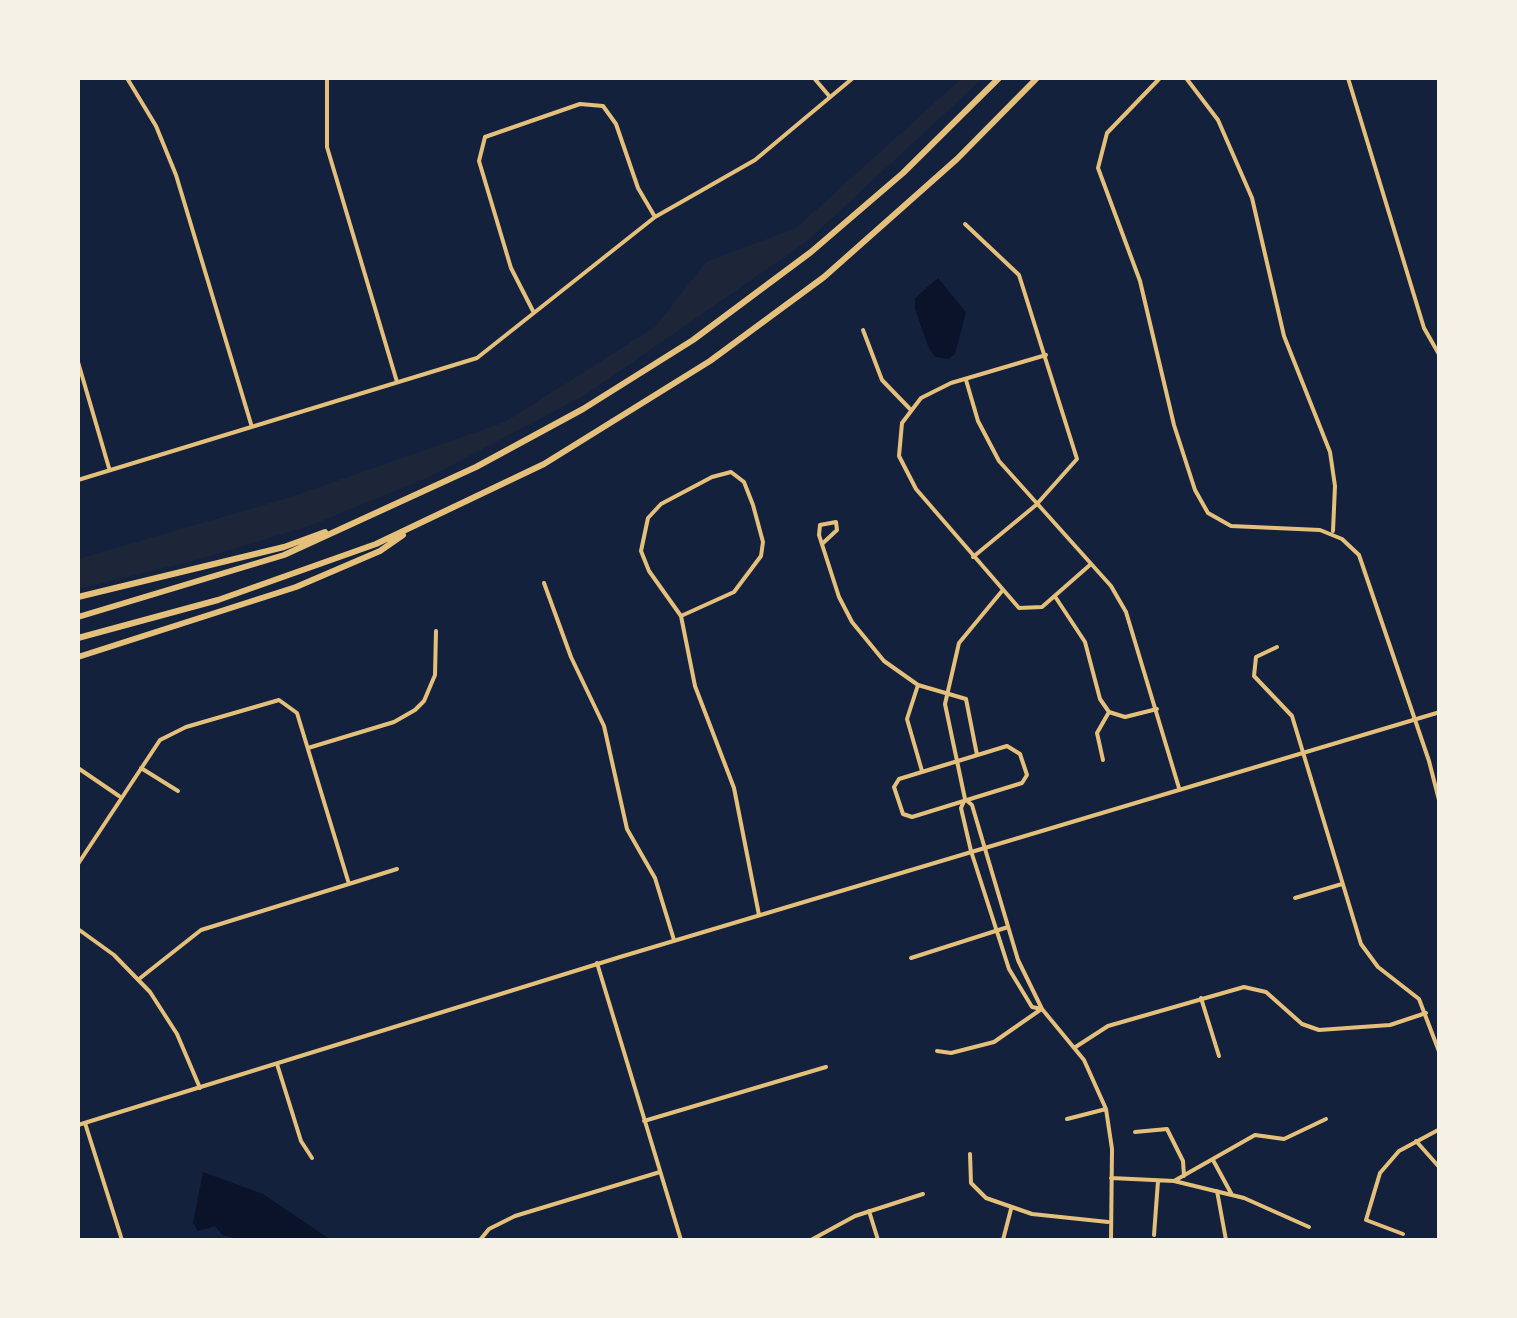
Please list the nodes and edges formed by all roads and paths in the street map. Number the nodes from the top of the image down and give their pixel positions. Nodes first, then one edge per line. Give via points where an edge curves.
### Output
1 (127, 78) edge
2 (327, 78) edge
3 (814, 78) edge
4 (853, 78) edge
5 (999, 78) edge
6 (1036, 78) edge
7 (1160, 78) edge
8 (1186, 78) edge
9 (1348, 78) edge
10 (830, 97) junction
11 (655, 218) junction
12 (965, 224) dead end
13 (534, 312) junction
14 (863, 330) dead end
15 (1046, 355) junction
16 (1440, 356) edge
17 (78, 362) edge
18 (966, 380) junction
19 (397, 382) junction
20 (910, 409) junction
21 (252, 426) junction
22 (110, 470) junction
23 (78, 480) edge
24 (1036, 505) junction
25 (368, 516) junction
26 (412, 528) junction
27 (1332, 533) junction
28 (822, 544) junction
29 (973, 556) junction
30 (1091, 564) junction
31 (544, 583) dead end
32 (1002, 591) junction
33 (78, 596) edge
34 (1056, 598) junction
35 (681, 616) junction
36 (78, 617) edge
37 (436, 631) dead end
38 (78, 638) edge
39 (1277, 648) dead end
40 (78, 657) edge
41 (918, 685) junction
42 (945, 694) junction
43 (1157, 709) junction
44 (1109, 712) junction
45 (1440, 712) edge
46 (1416, 719) junction
47 (308, 748) junction
48 (1303, 753) junction
49 (977, 754) junction
50 (1103, 760) dead end
51 (956, 762) junction
52 (78, 768) edge
53 (141, 768) junction
54 (922, 772) junction
55 (1180, 790) junction
56 (178, 791) dead end
57 (121, 797) junction
58 (965, 799) junction
59 (1440, 804) edge
60 (983, 848) junction
61 (972, 851) junction
62 (78, 864) edge
63 (397, 869) dead end
64 (349, 884) junction
65 (1342, 884) junction
66 (1296, 898) dead end
67 (758, 915) junction
68 (1008, 927) junction
69 (78, 930) edge
70 (996, 931) junction
71 (674, 940) junction
72 (911, 958) dead end
73 (598, 964) junction
74 (139, 979) junction
75 (1201, 998) junction
76 (1042, 1009) junction
77 (1426, 1013) junction
78 (1074, 1048) junction
79 (937, 1050) dead end
80 (1440, 1054) edge
81 (1218, 1056) dead end
82 (277, 1064) junction
83 (826, 1068) dead end
84 (200, 1088) junction
85 (1106, 1109) junction
86 (1066, 1119) dead end
87 (1326, 1119) dead end
88 (644, 1121) junction
89 (85, 1123) junction
90 (78, 1125) edge
91 (1440, 1130) edge
92 (1135, 1132) dead end
93 (1416, 1141) junction
94 (970, 1154) dead end
95 (312, 1158) dead end
96 (1213, 1160) junction
97 (1440, 1168) edge
98 (660, 1172) junction
99 (1184, 1176) junction
100 (1111, 1178) junction
101 (1158, 1181) junction
102 (1174, 1181) junction
103 (1217, 1191) junction
104 (923, 1194) dead end
105 (1232, 1195) junction
106 (1010, 1209) junction
107 (870, 1211) junction
108 (1108, 1222) junction
109 (1309, 1227) dead end
110 (1403, 1234) dead end
111 (1154, 1235) dead end
112 (122, 1240) edge
113 (480, 1240) edge
114 (681, 1240) edge
115 (812, 1240) edge
116 (878, 1240) edge
117 (1002, 1240) edge
118 (1111, 1240) edge
119 (1226, 1240) edge

1 - 21 street via 176,174
2 - 19 street via 327,147
3 - 10 street
4 - 10 street
5 - 25 highway via 858,213 693,340 531,439
6 - 26 highway via 913,200 769,320 544,464
7 - 27 street via 1107,133 1098,168 1140,281 1195,490 1208,512 1232,526
8 - 27 street via 1218,120 1252,198 1284,336 1332,460
9 - 16 street via 1424,328
10 - 11 street via 738,172
11 - 13 street
11 - 13 street via 603,106 580,104 500,128 481,142 479,161 511,268
12 - 15 street via 1019,275
13 - 19 street via 477,358
14 - 20 street via 882,380
15 - 18 street
15 - 24 street via 1077,459
17 - 22 street
18 - 20 street
18 - 24 street via 985,436
19 - 21 street
20 - 29 street via 898,443 902,467
21 - 22 street
22 - 23 street
24 - 29 street
24 - 30 street
25 - 33 highway via 284,547
25 - 36 highway via 210,581
26 - 38 highway via 218,600
26 - 40 highway via 380,551 296,587
27 - 46 street via 1364,565
28 - 28 street via 820,524 836,522 838,530
28 - 41 street via 839,598 860,634
29 - 32 street
30 - 34 street
30 - 43 street via 1126,612
31 - 71 street via 604,726 627,828 655,878
32 - 34 street via 1025,610
32 - 42 street via 966,630
34 - 44 street via 1085,642
35 - 35 street via 645,563 642,532 664,502 712,477 735,474 759,523 761,556 734,592
35 - 67 street via 695,686 734,788
37 - 47 street via 435,675 415,710
39 - 48 street via 1256,657 1254,676 1289,710
41 - 42 street
41 - 54 street via 907,719
42 - 49 street via 970,704
42 - 51 street
43 - 44 street via 1125,717
43 - 55 street
44 - 50 street via 1097,733
45 - 46 street
46 - 48 street
46 - 59 street
47 - 53 street via 297,713 287,703 270,701 168,734
47 - 64 street
48 - 55 street
48 - 65 street
49 - 51 street
49 - 58 street via 1013,747 1025,780
51 - 54 street
51 - 58 street
52 - 57 street
53 - 56 street
53 - 57 street
54 - 58 street via 896,782 904,814
55 - 60 street
57 - 62 street
58 - 60 street
58 - 61 street via 961,808
60 - 61 street
60 - 68 street
61 - 67 street
61 - 70 street
63 - 64 street
64 - 74 street via 201,930
65 - 66 street
65 - 77 street via 1365,951 1414,992
67 - 71 street
68 - 70 street
68 - 76 street
69 - 74 street
70 - 72 street
70 - 76 street via 1023,994
71 - 73 street
73 - 82 street
73 - 88 street
74 - 84 street via 177,1034
75 - 77 street via 1255,988 1319,1030 1390,1025
75 - 78 street via 1108,1026
75 - 81 street
76 - 78 street
76 - 79 street via 994,1042
77 - 80 street
78 - 85 street
82 - 84 street
82 - 95 street
83 - 88 street
84 - 89 street
85 - 86 street
85 - 100 street
87 - 96 street via 1284,1139 1255,1135
88 - 98 street
89 - 90 street
89 - 112 street
91 - 93 street
92 - 99 street via 1167,1129
93 - 97 street
93 - 110 street via 1380,1173 1366,1216 1371,1224
94 - 106 street via 977,1192
96 - 99 street
96 - 105 street
98 - 113 street via 515,1216
98 - 114 street
99 - 102 street
100 - 101 street
100 - 108 street
101 - 102 street
101 - 111 street
102 - 103 street
103 - 105 street
103 - 119 street
104 - 107 street
105 - 109 street
106 - 108 street
106 - 117 street
107 - 115 street
107 - 116 street
108 - 118 street

